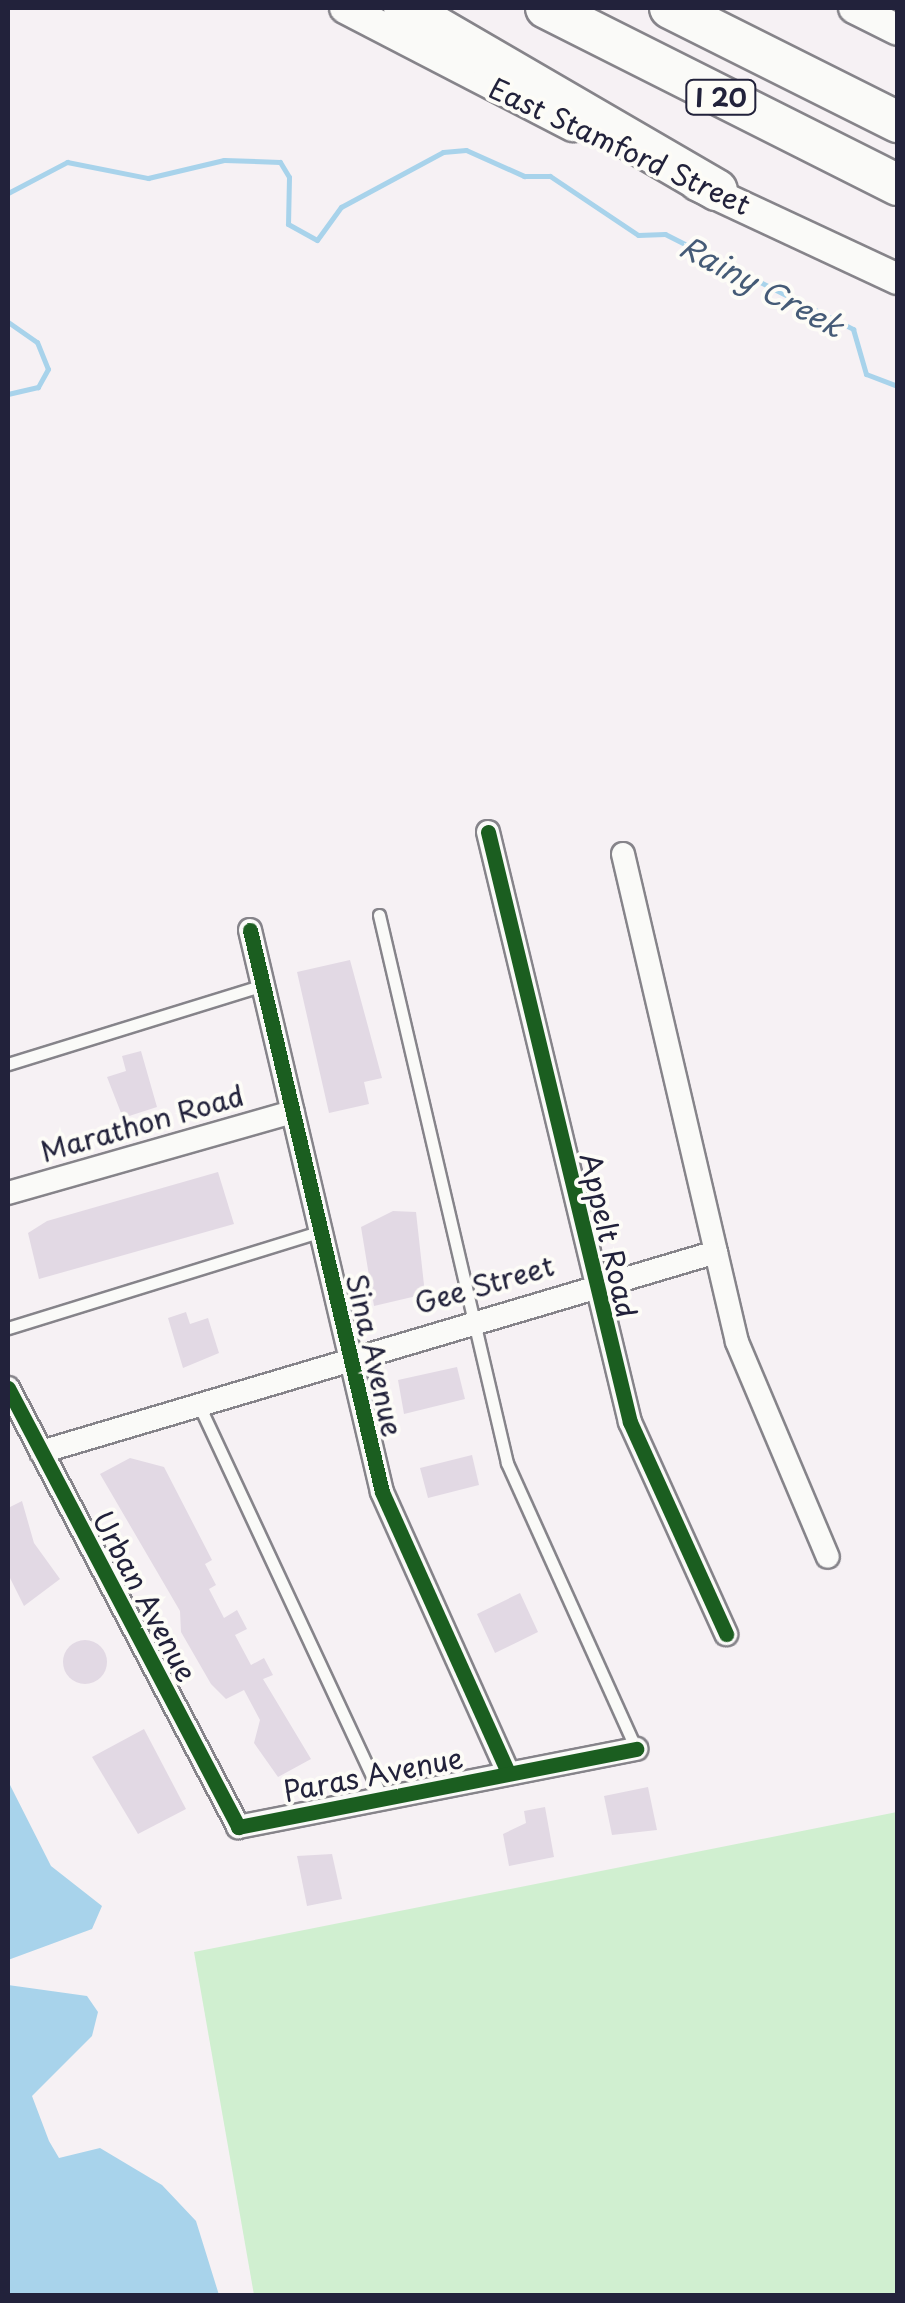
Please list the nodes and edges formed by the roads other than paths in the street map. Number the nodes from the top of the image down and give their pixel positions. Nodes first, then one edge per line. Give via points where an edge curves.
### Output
1 (345, 8) edge
2 (404, 8) edge
3 (546, 8) edge
4 (670, 8) edge
5 (857, 8) edge
6 (898, 30) edge
7 (898, 122) edge
8 (898, 185) edge
9 (717, 190) junction
10 (898, 279) edge
11 (488, 832) dead end
12 (623, 854) dead end
13 (378, 915) dead end
14 (250, 930) dead end
15 (263, 985) junction
16 (8, 1064) edge
17 (293, 1112) junction
18 (8, 1193) edge
19 (321, 1232) junction
20 (716, 1252) junction
21 (595, 1283) junction
22 (470, 1318) junction
23 (8, 1328) edge
24 (350, 1356) junction
25 (8, 1388) edge
26 (198, 1403) junction
27 (41, 1452) junction
28 (828, 1557) dead end
29 (726, 1634) dead end
30 (636, 1749) joint
31 (508, 1773) junction
32 (382, 1798) junction
33 (238, 1827) joint

1 - 9 main road, East Stamford Street
2 - 9 highway
3 - 8 highway, I 20
4 - 7 highway, I 20
5 - 6 main road
9 - 10 main road, East Stamford Street
11 - 21 street, Appelt Road
12 - 20 street
13 - 22 lane
14 - 15 street, Sina Avenue
15 - 16 lane
15 - 17 street, Sina Avenue
17 - 18 street, Marathon Road
17 - 19 street, Sina Avenue
19 - 23 lane
19 - 24 street, Sina Avenue
20 - 21 street, Gee Street
20 - 28 street via 760,1412
21 - 22 street, Gee Street
21 - 29 street, Appelt Road via 630,1422
22 - 24 street, Gee Street
22 - 30 lane via 507,1463
24 - 26 street, Gee Street
24 - 31 street, Sina Avenue via 396,1536
25 - 27 street, Urban Avenue
26 - 27 street, Gee Street
26 - 32 lane
27 - 33 street, Urban Avenue
30 - 31 street, Paras Avenue
31 - 32 street, Paras Avenue
32 - 33 street, Paras Avenue

